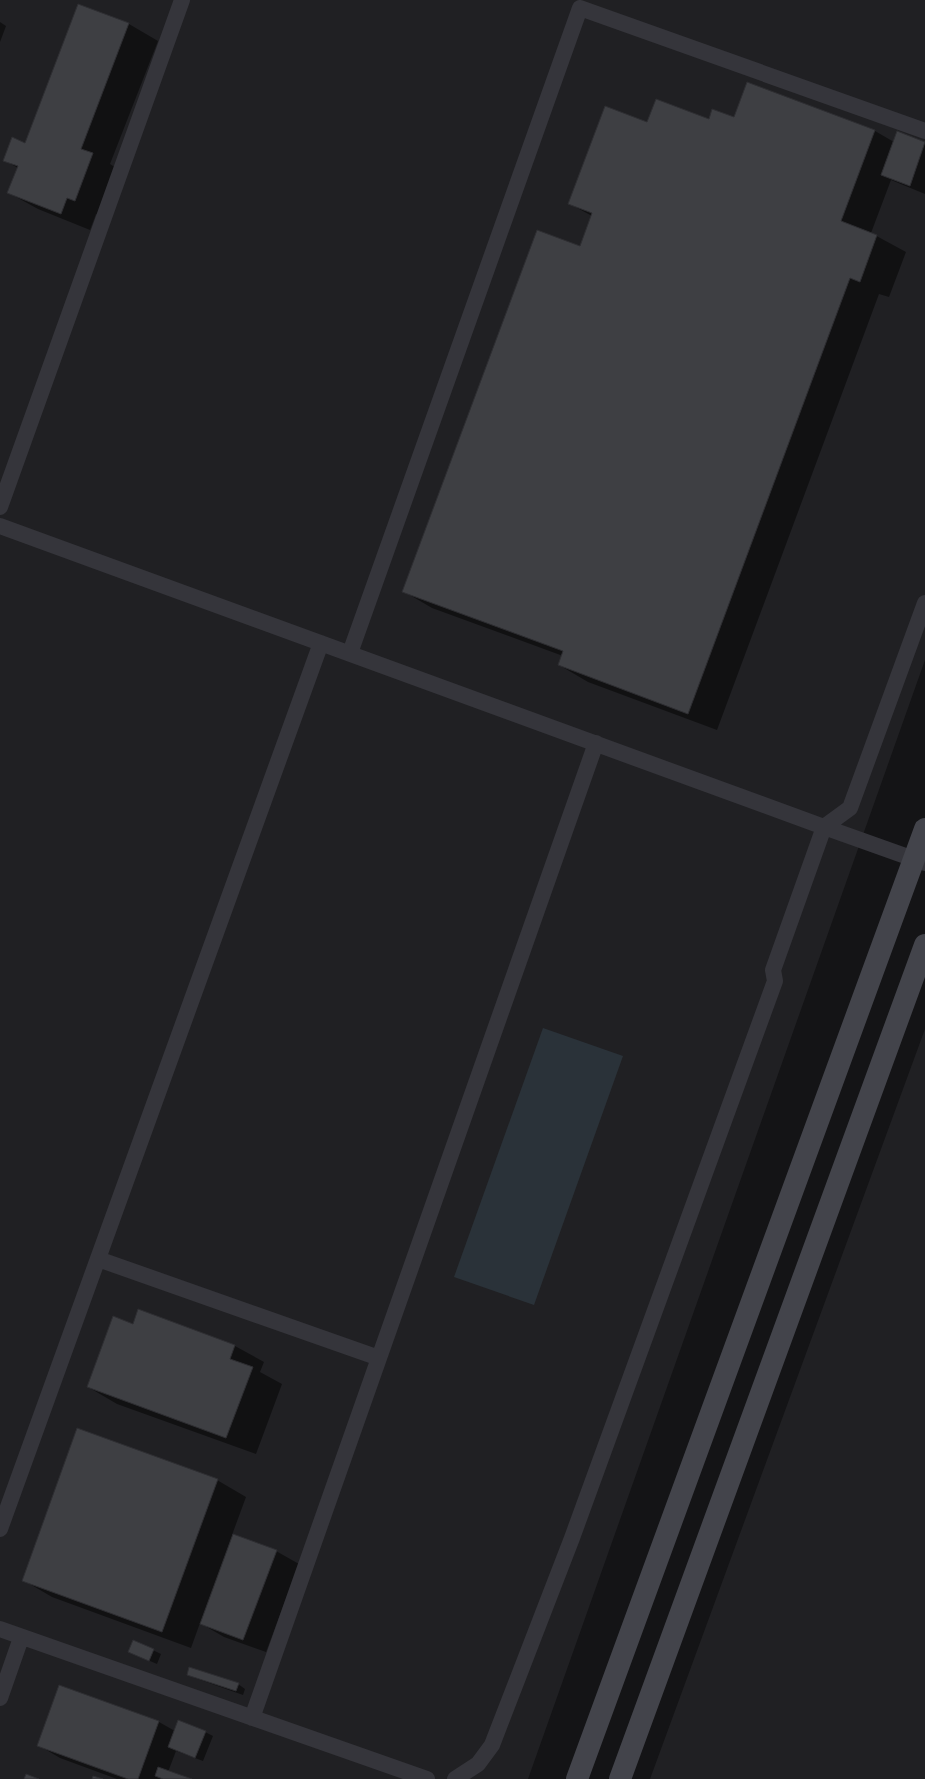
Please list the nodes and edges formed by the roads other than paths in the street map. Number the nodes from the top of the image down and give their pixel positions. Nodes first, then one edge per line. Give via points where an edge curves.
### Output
1 (182, 0) edge
2 (925, 131) edge
3 (0, 507) edge
4 (0, 526) edge
5 (925, 603) edge
6 (321, 643) junction
7 (350, 653) junction
8 (596, 743) junction
9 (824, 826) junction
10 (925, 829) edge
11 (919, 861) edge
12 (925, 945) edge
13 (98, 1259) junction
14 (379, 1358) junction
15 (0, 1529) edge
16 (0, 1629) edge
17 (21, 1638) junction
18 (0, 1698) edge
19 (252, 1718) junction
20 (427, 1779) edge
21 (455, 1779) edge
22 (578, 1779) edge
23 (620, 1779) edge

1 - 3 lane
2 - 7 lane via 580,8
4 - 6 lane
5 - 9 lane via 850,808
6 - 7 lane
6 - 13 lane
7 - 8 lane
8 - 9 lane
8 - 14 lane
9 - 11 lane
9 - 21 lane via 773,970 775,981 555,1582 492,1745 478,1764
10 - 11 street
11 - 22 street
12 - 23 street
13 - 14 lane
13 - 15 lane
14 - 19 lane
16 - 17 lane
17 - 18 lane
17 - 19 lane
19 - 20 lane

